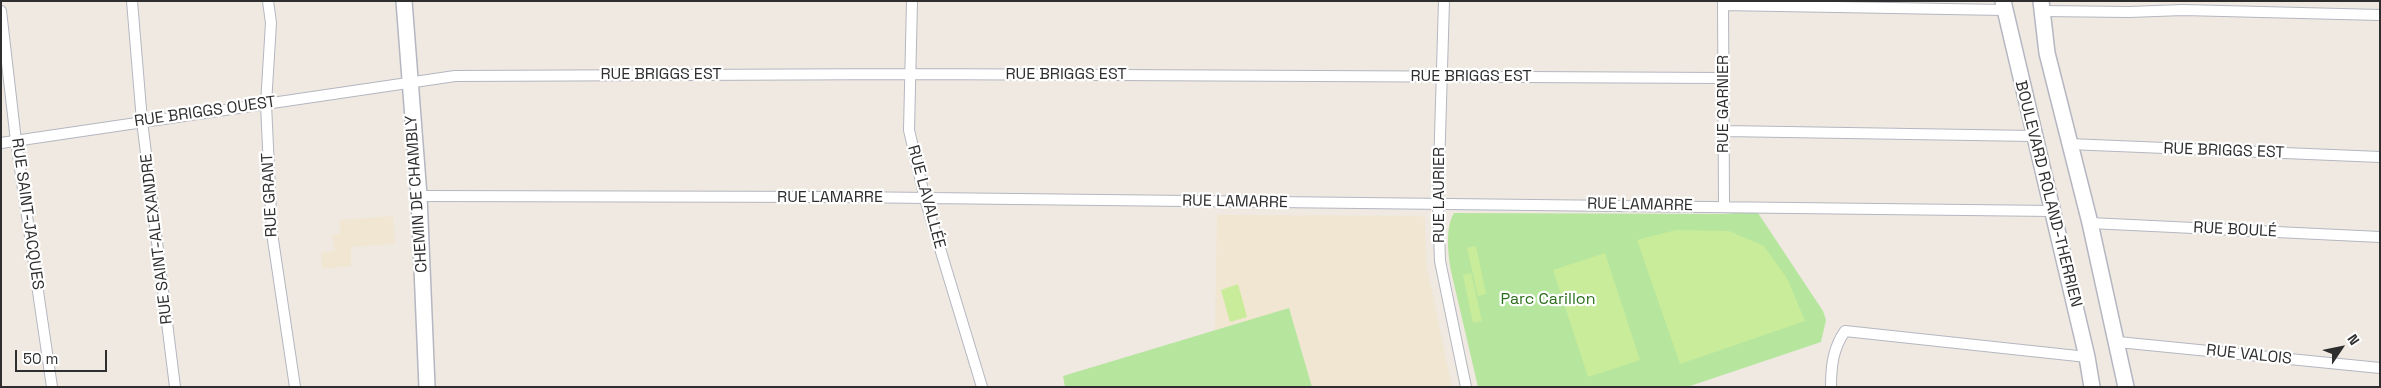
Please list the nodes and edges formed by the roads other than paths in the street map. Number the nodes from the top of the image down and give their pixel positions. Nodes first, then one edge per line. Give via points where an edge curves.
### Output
1 (132, 1) edge
2 (268, 1) edge
3 (404, 1) edge
4 (912, 1) edge
5 (1444, 1) edge
6 (1723, 3) edge
7 (2182, 5) edge
8 (2003, 6) edge
9 (2041, 6) edge
10 (1, 11) edge
11 (2380, 15) edge
12 (910, 74) junction
13 (1442, 77) junction
14 (1724, 78) junction
15 (409, 82) junction
16 (266, 104) junction
17 (142, 122) junction
18 (1724, 131) junction
19 (2033, 136) junction
20 (16, 141) junction
21 (1, 143) edge
22 (2069, 144) junction
23 (2380, 157) edge
24 (419, 196) junction
25 (925, 199) junction
26 (1438, 204) junction
27 (1724, 206) junction
28 (2052, 211) junction
29 (2090, 223) junction
30 (2380, 237) edge
31 (2118, 342) junction
32 (2087, 357) junction
33 (2380, 368) edge
34 (52, 387) edge
35 (174, 387) edge
36 (295, 387) edge
37 (427, 387) edge
38 (982, 387) edge
39 (1466, 387) edge
40 (1831, 387) edge
41 (2092, 387) edge
42 (2126, 387) edge

1 - 17 street, RUE SAINT-ALEXANDRE
2 - 16 street, RUE GRANT via 271,23
3 - 15 main road, CHEMIN DE CHAMBLY
4 - 12 street, RUE LAVALLÉE
5 - 13 street, RUE LAURIER
6 - 8 street
6 - 14 street, RUE GARNIER
7 - 9 street via 2128,12
7 - 11 street
8 - 19 main road, BOULEVARD ROLAND-THERRIEN
9 - 22 main road, BOULEVARD ROLAND-THERRIEN via 2047,53
10 - 20 street, RUE SAINT-JACQUES
12 - 13 street, RUE BRIGGS EST
12 - 15 street, RUE BRIGGS EST via 455,76
12 - 25 street, RUE LAVALLÉE via 908,130
13 - 14 street, RUE BRIGGS EST
13 - 26 street, RUE LAURIER
14 - 18 street, RUE GARNIER
15 - 16 street, RUE BRIGGS OUEST
15 - 24 main road, CHEMIN DE CHAMBLY
16 - 17 street, RUE BRIGGS OUEST
16 - 36 street, RUE GRANT via 272,233
17 - 20 street, RUE BRIGGS OUEST
17 - 35 street, RUE SAINT-ALEXANDRE
18 - 19 street
18 - 27 street, RUE GARNIER
19 - 28 main road, BOULEVARD ROLAND-THERRIEN
20 - 21 street, RUE BRIGGS OUEST
20 - 34 street, RUE SAINT-JACQUES
22 - 23 street, RUE BRIGGS EST
22 - 29 main road, BOULEVARD ROLAND-THERRIEN
24 - 25 street, RUE LAMARRE
24 - 37 main road, CHEMIN DE CHAMBLY
25 - 26 street, RUE LAMARRE
25 - 38 street, RUE LAVALLÉE
26 - 27 street, RUE LAMARRE
26 - 39 street, RUE LAURIER via 1441,270
27 - 28 street, RUE LAMARRE
28 - 32 main road, BOULEVARD ROLAND-THERRIEN
29 - 30 street, RUE BOULÉ
29 - 31 main road, BOULEVARD ROLAND-THERRIEN
31 - 33 street, RUE VALOIS
31 - 42 main road, BOULEVARD ROLAND-THERRIEN
32 - 40 street via 1846,331 1836,345
32 - 41 main road, BOULEVARD ROLAND-THERRIEN

